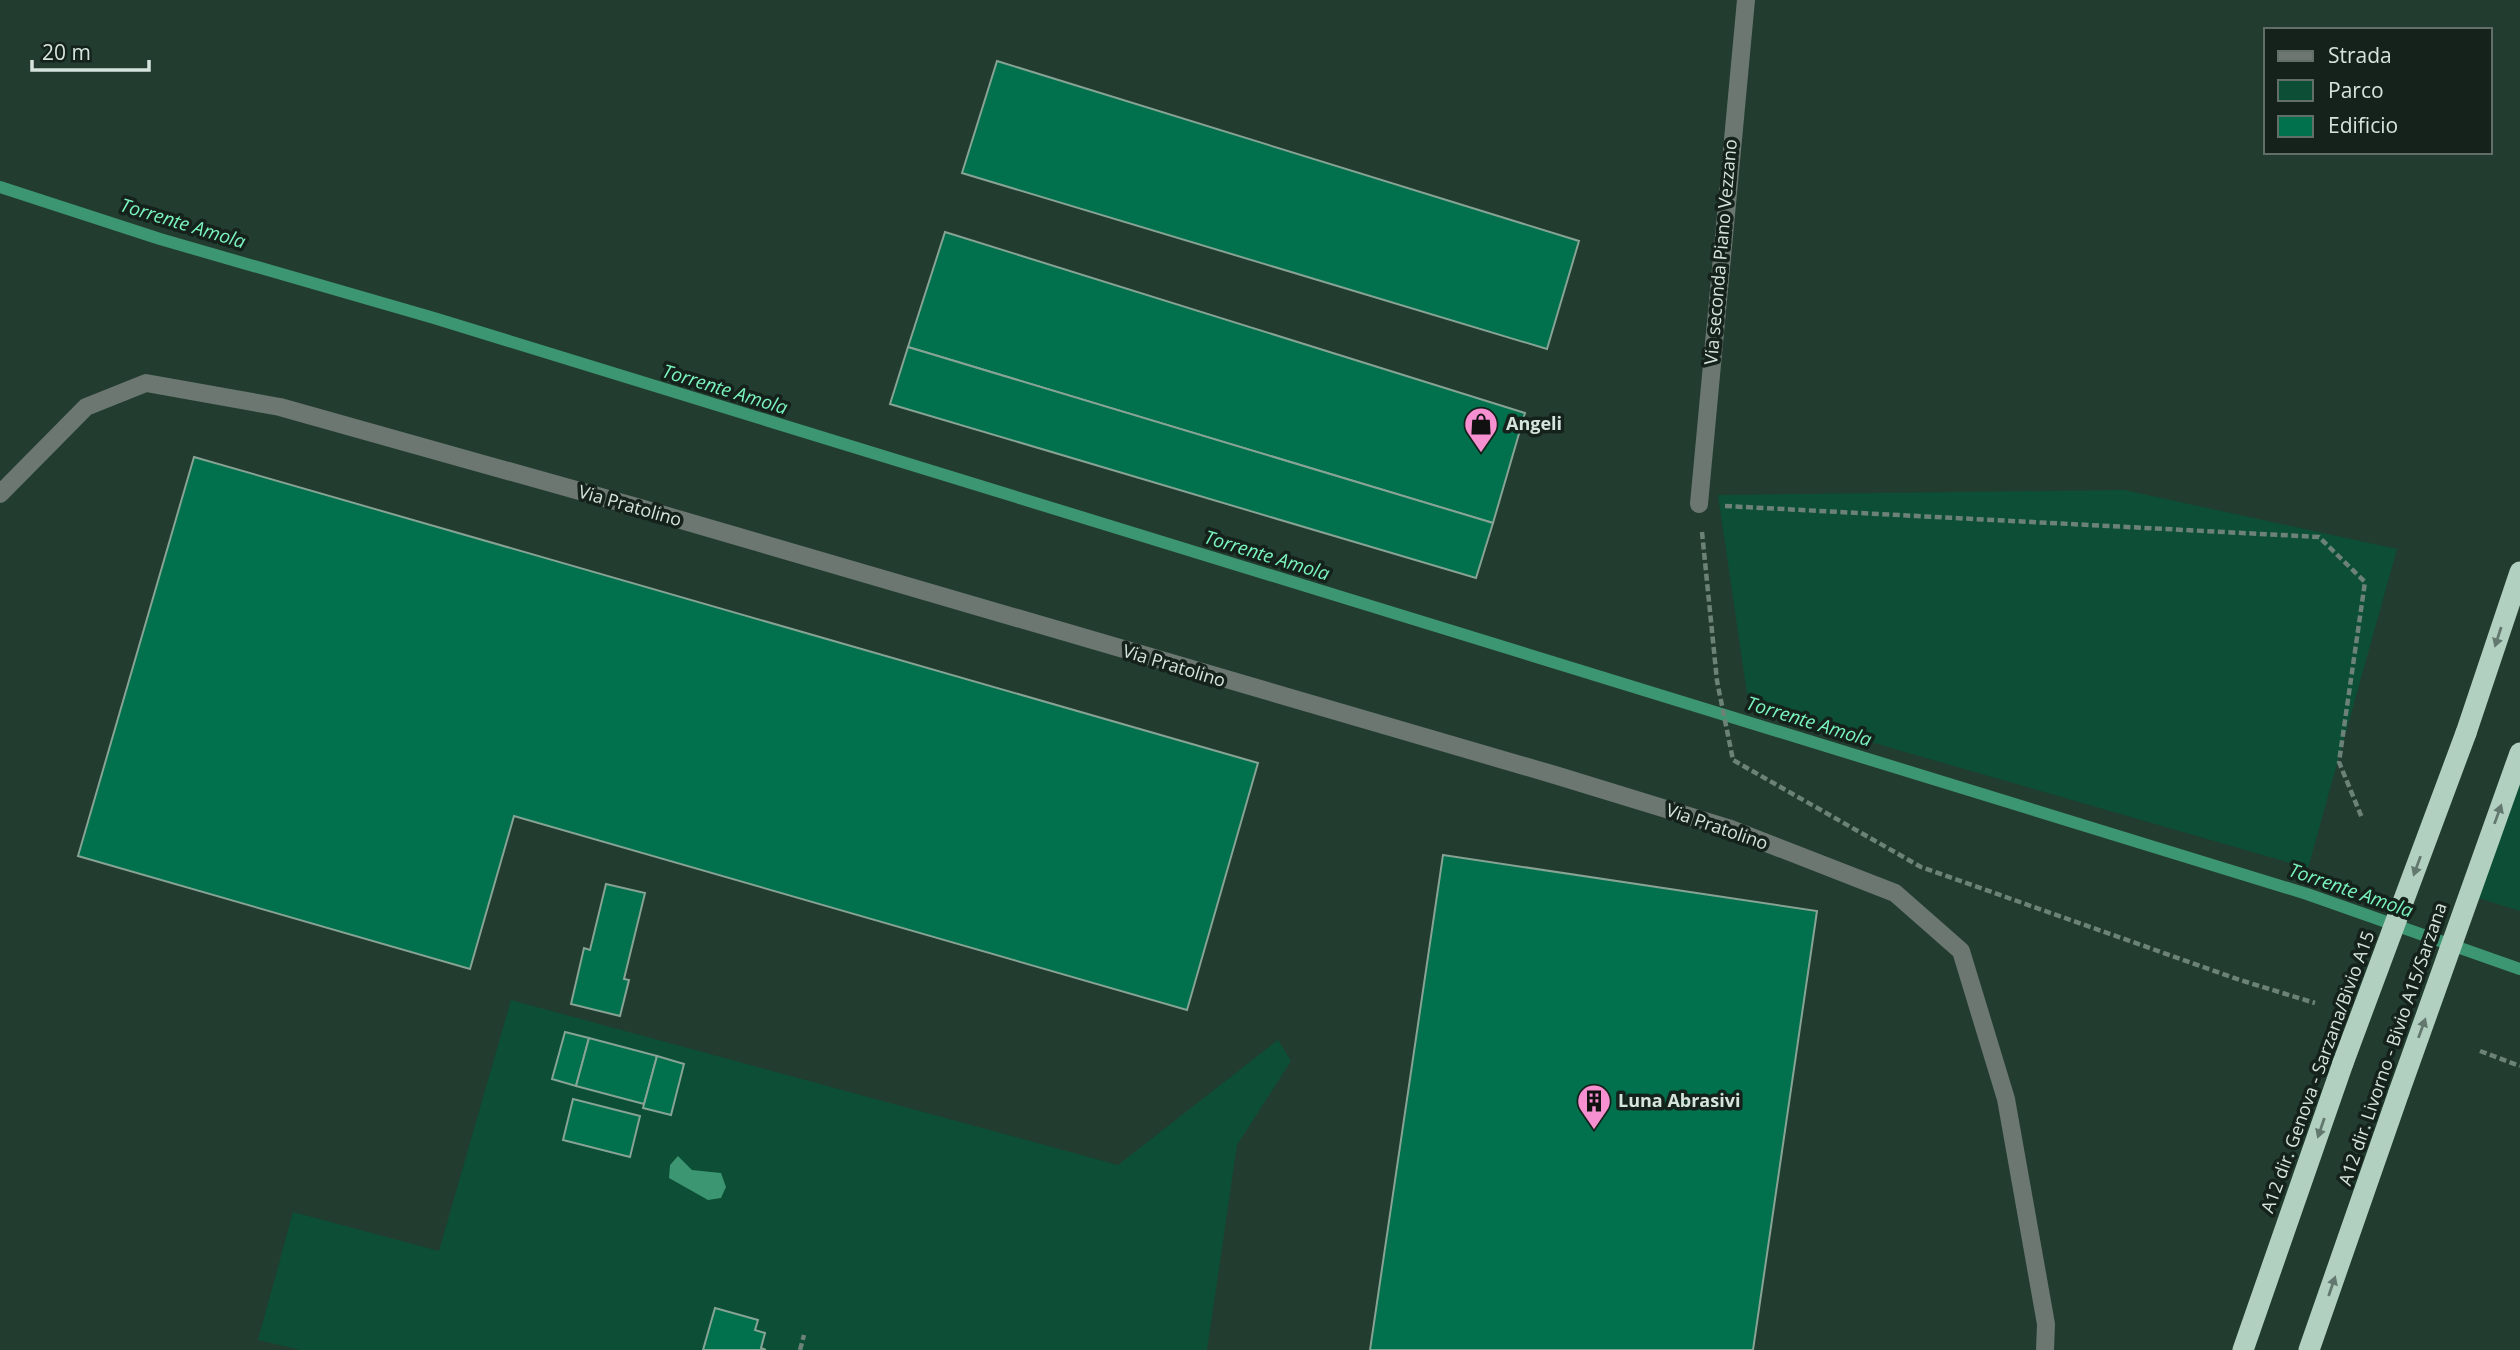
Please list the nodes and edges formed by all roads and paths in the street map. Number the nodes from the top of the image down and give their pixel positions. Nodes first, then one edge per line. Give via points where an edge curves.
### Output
1 (1746, 0) edge
2 (0, 494) edge
3 (1699, 504) junction
4 (2520, 572) edge
5 (2520, 753) edge
6 (2362, 818) dead end
7 (2315, 1003) dead end
8 (2480, 1051) dead end
9 (2520, 1066) edge
10 (804, 1335) dead end
11 (800, 1350) edge
12 (2045, 1350) edge
13 (2243, 1350) edge
14 (2309, 1350) edge

1 - 3 street, Via seconda Piano Vezzano
2 - 12 street, Via Pratolino via 86,407 146,383 280,407 1555,775 1728,828 1895,892 1961,951 2006,1099 2046,1324
3 - 6 path via 2319,537 2365,582 2339,762
3 - 7 path via 1717,681 1733,760 1922,867
4 -> 13 highway, A12 dir. Genova - Sarzana/Bivio A15, bridge
14 -> 5 highway, A12 dir. Livorno - Bivio A15/Sarzana, bridge
8 - 9 path
10 - 11 path

